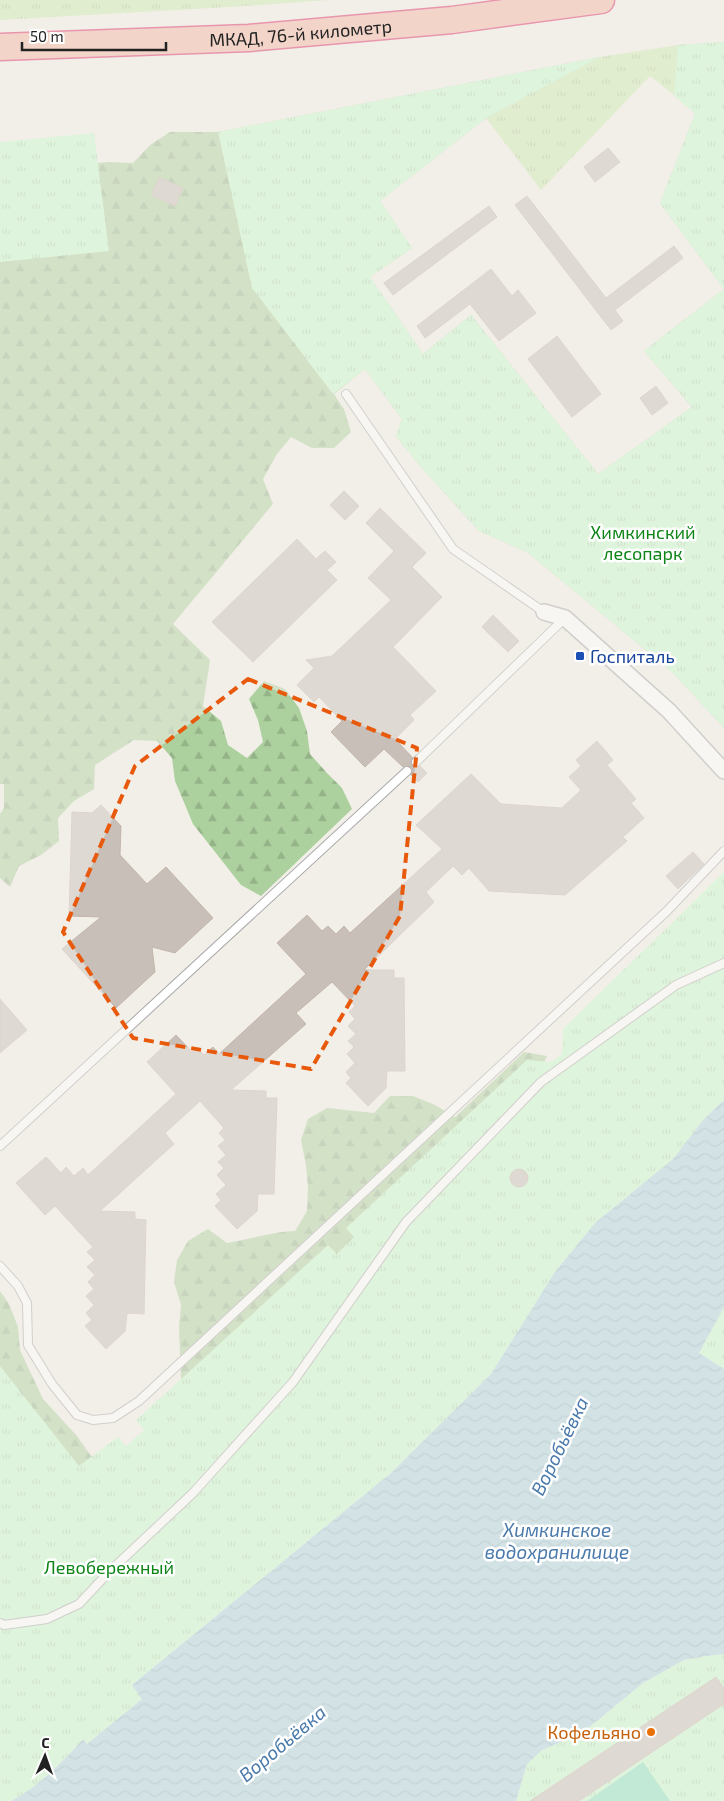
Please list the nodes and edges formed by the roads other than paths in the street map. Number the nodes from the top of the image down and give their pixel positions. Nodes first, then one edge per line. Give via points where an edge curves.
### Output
1 (601, 0) edge
2 (0, 47) edge
3 (346, 394) dead end
4 (544, 612) joint
5 (565, 618) junction
6 (416, 762) dead end
7 (406, 771) dead end
8 (724, 771) edge
9 (724, 850) edge
10 (724, 963) edge
11 (0, 1146) edge
12 (0, 1266) edge
13 (0, 1623) edge

1 - 2 highway, МКАД, 76-й километр via 452,20 249,38
3 - 4 lane via 453,549
4 - 5 street
5 - 6 lane
5 - 8 street via 668,711
7 - 11 lane
9 - 12 lane via 660,918 146,1394 113,1418 93,1420 76,1415 52,1384 28,1345 27,1303 18,1286
10 - 13 lane via 676,985 541,1082 406,1222 293,1382 193,1493 79,1604 47,1618

